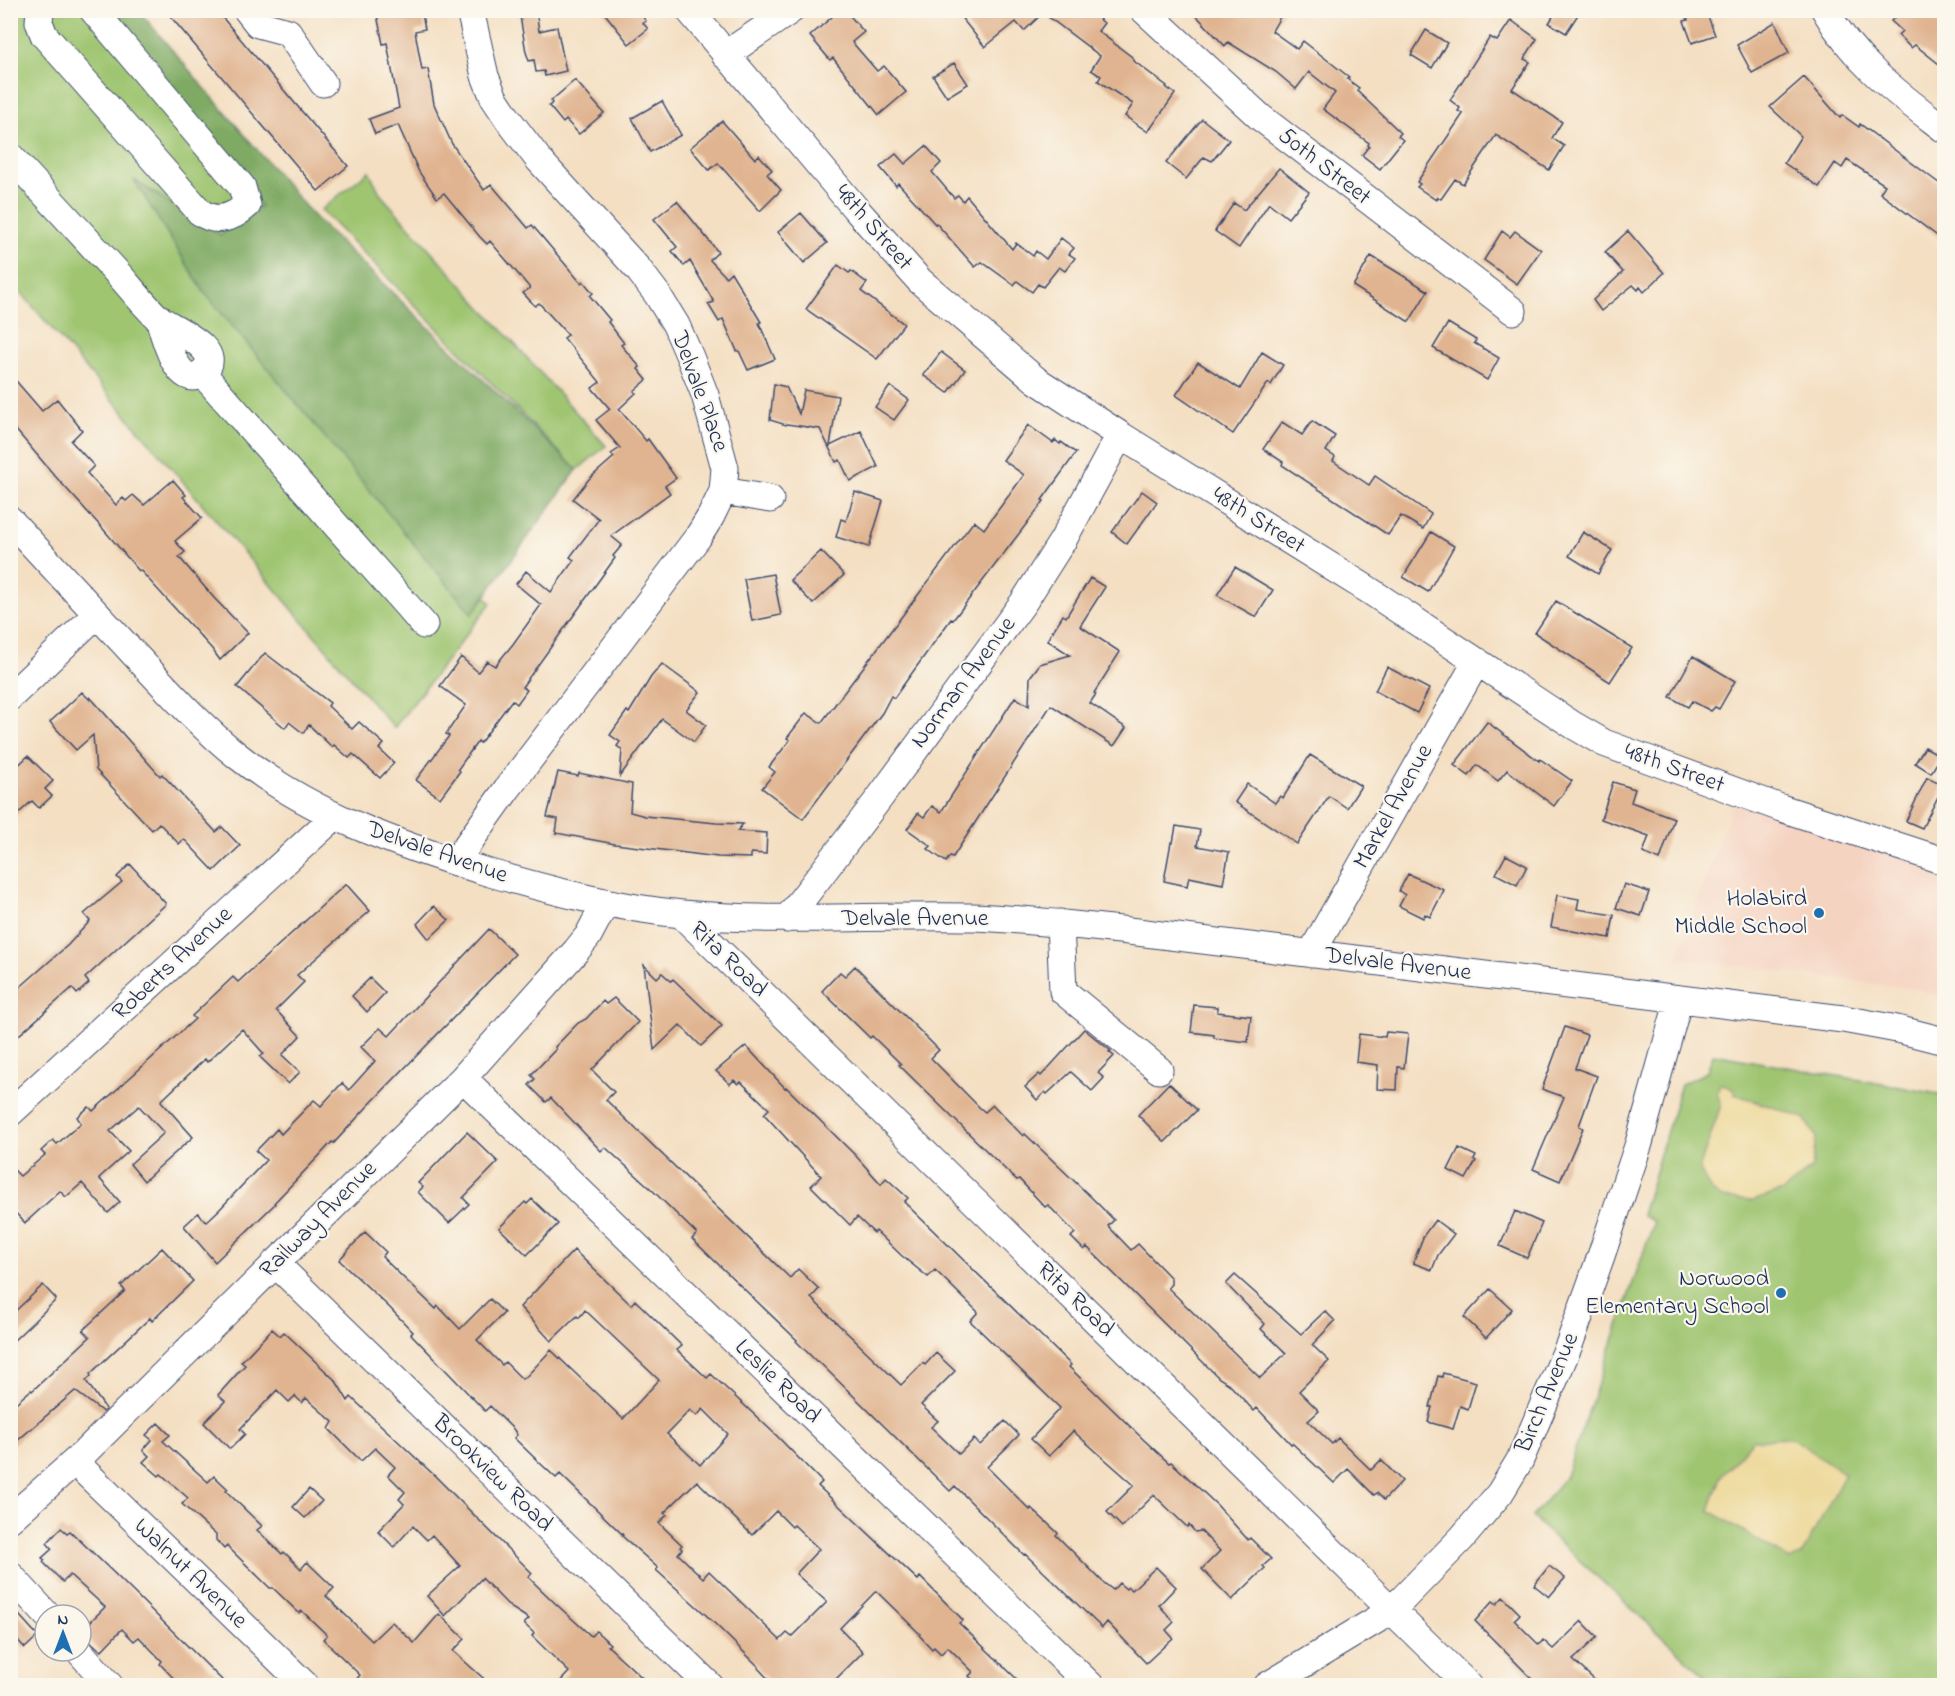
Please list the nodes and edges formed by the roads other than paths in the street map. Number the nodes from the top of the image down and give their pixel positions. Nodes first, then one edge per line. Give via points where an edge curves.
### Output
1 (40, 10) edge
2 (93, 10) edge
3 (247, 10) edge
4 (470, 10) edge
5 (688, 10) edge
6 (791, 10) edge
7 (1144, 10) edge
8 (1825, 10) edge
9 (725, 56) junction
10 (323, 83) dead end
11 (1944, 129) edge
12 (10, 156) edge
13 (1513, 311) dead end
14 (1120, 435) junction
15 (723, 491) junction
16 (770, 499) dead end
17 (10, 520) edge
18 (97, 614) junction
19 (424, 625) dead end
20 (1477, 661) junction
21 (10, 697) edge
22 (335, 816) junction
23 (1944, 861) edge
24 (454, 862) junction
25 (606, 902) junction
26 (681, 914) junction
27 (787, 919) junction
28 (1060, 923) junction
29 (1311, 954) junction
30 (1679, 999) junction
31 (1944, 1041) edge
32 (1159, 1070) dead end
33 (463, 1078) junction
34 (10, 1113) edge
35 (275, 1263) junction
36 (75, 1462) junction
37 (10, 1519) edge
38 (10, 1575) edge
39 (36, 1603) edge
40 (1391, 1611) junction
41 (90, 1663) edge
42 (110, 1686) edge
43 (306, 1686) edge
44 (710, 1686) edge
45 (1091, 1686) edge
46 (1267, 1686) edge
47 (1469, 1686) edge

1 - 2 street via 44,35 200,212 208,218 220,219 237,214 247,205 242,187
3 - 10 street via 258,24 288,32
4 - 15 street, Delvale Place via 484,76 499,106 539,160 638,269 676,325 717,436 725,468
5 - 9 street, 48th Street
6 - 9 street
7 - 13 street, 50th Street via 1260,117
8 - 11 street via 1864,63 1887,86
9 - 14 street, 48th Street via 920,281 1036,380
12 - 19 street via 159,318 168,350 179,369 186,375 202,373
14 - 20 street, 48th Street
14 - 27 street, Norman Avenue via 1063,540 1023,603
15 - 16 street
15 - 24 street, Delvale Place via 698,537
17 - 18 street, Delvale Avenue
18 - 21 street
18 - 22 street, Delvale Avenue via 218,739 265,776
20 - 23 street, 48th Street via 1604,743 1781,808
20 - 29 street, Markel Avenue
22 - 24 street, Delvale Avenue via 412,849
22 - 34 street, Roberts Avenue
24 - 25 street, Delvale Avenue
25 - 26 street, Delvale Avenue
25 - 33 street, Railway Avenue via 576,951
26 - 27 street, Delvale Avenue
26 - 40 street, Rita Road
27 - 28 street, Delvale Avenue via 975,917
28 - 29 street, Delvale Avenue
28 - 32 street via 1063,991
29 - 30 street, Delvale Avenue
30 - 31 street, Delvale Avenue via 1843,1019
30 - 40 street, Birch Avenue via 1639,1143 1601,1256 1569,1345 1520,1460 1500,1493 1462,1538
33 - 35 street, Railway Avenue
33 - 45 street, Leslie Road
35 - 36 street, Railway Avenue
35 - 44 street, Brookview Road
36 - 37 street, Railway Avenue
36 - 43 street, Walnut Avenue
38 - 39 street
40 - 46 street, Birch Avenue
40 - 47 street, Rita Road
41 - 42 street

